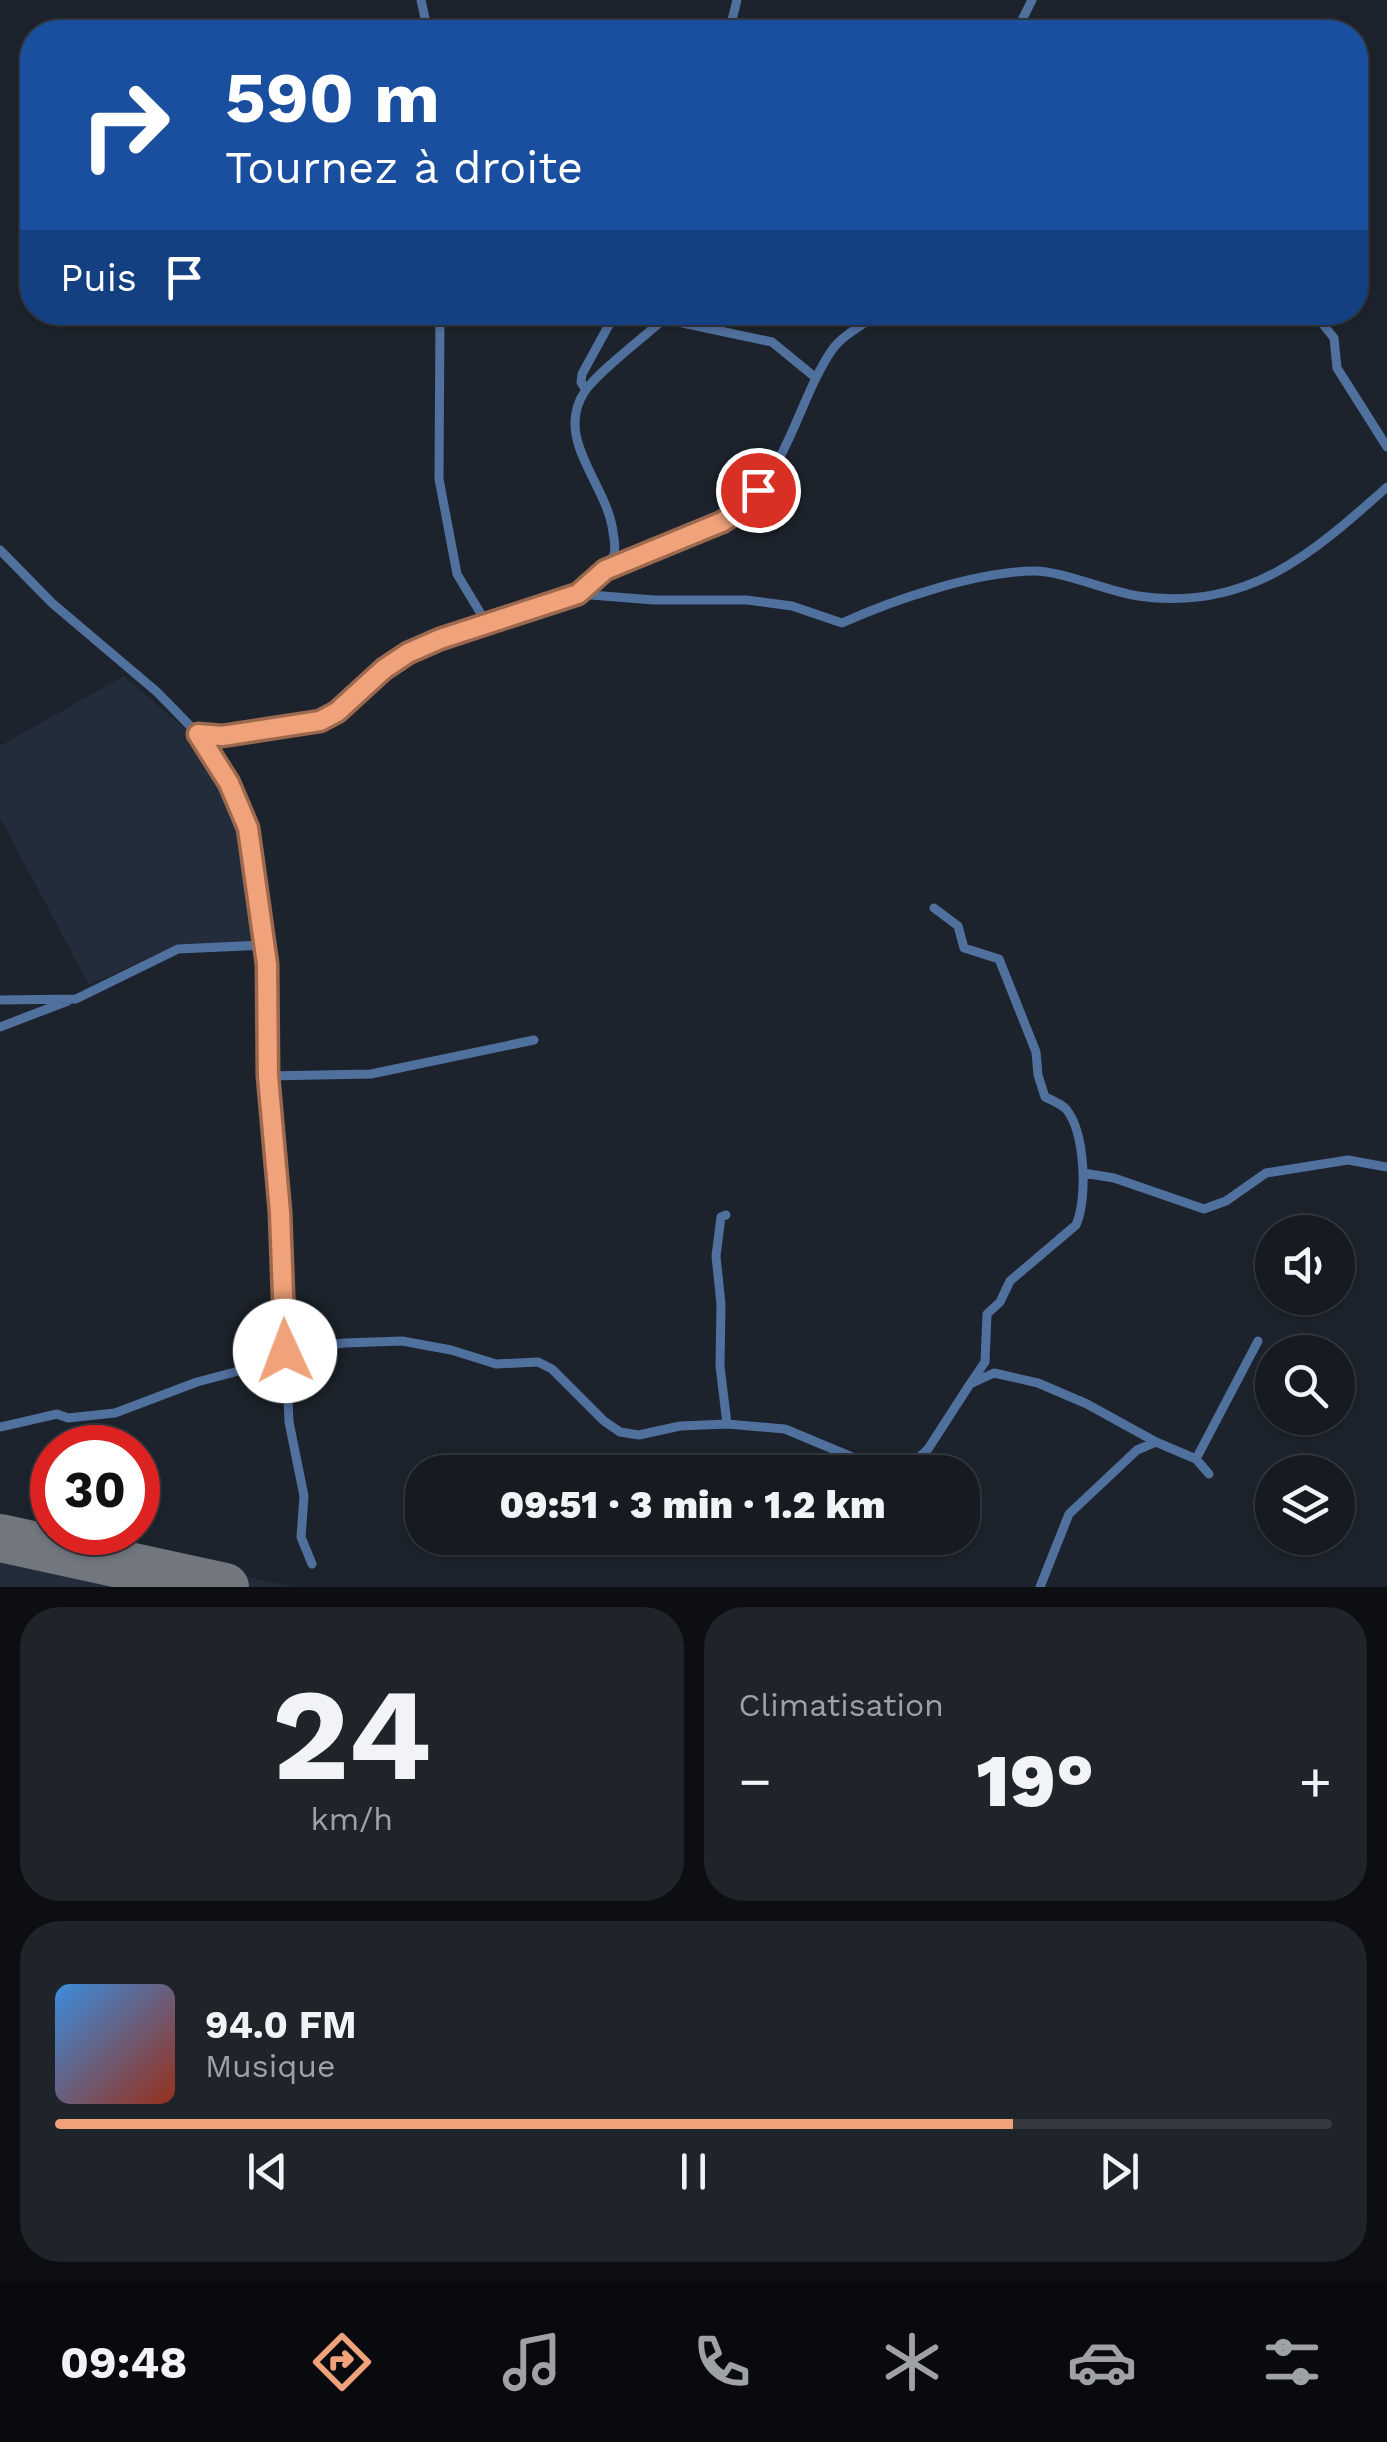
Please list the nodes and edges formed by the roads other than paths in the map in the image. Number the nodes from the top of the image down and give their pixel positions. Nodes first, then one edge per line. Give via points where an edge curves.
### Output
1 (440, 325) edge
2 (609, 325) edge
3 (656, 325) edge
4 (703, 325) edge
5 (863, 325) edge
6 (1324, 325) edge
7 (816, 378) junction
8 (586, 390) junction
9 (1387, 447) edge
10 (1387, 487) edge
11 (0, 550) edge
12 (605, 570) junction
13 (578, 594) junction
14 (487, 624) junction
15 (198, 734) junction
16 (934, 908) dead end
17 (264, 945) junction
18 (76, 999) junction
19 (0, 1000) edge
20 (0, 1026) edge
21 (534, 1040) dead end
22 (268, 1076) junction
23 (1387, 1168) edge
24 (1083, 1173) junction
25 (726, 1216) dead end
26 (285, 1347) junction
27 (1255, 1347) edge
28 (970, 1384) junction
29 (727, 1424) junction
30 (0, 1426) edge
31 (1140, 1433) junction
32 (1156, 1442) junction
33 (1137, 1450) junction
34 (850, 1455) edge
35 (922, 1455) edge
36 (1196, 1459) junction
37 (1209, 1474) dead end
38 (312, 1564) dead end
39 (1040, 1587) edge

1 - 14 street via 440,479 457,574
2 - 8 street via 582,374
3 - 8 street
4 - 7 street via 772,342
5 - 7 street via 834,346
6 - 9 street via 1334,338 1337,368
7 - 12 street via 792,434 750,501 722,522
8 - 12 street via 574,417 576,443 610,514 616,552
10 - 13 street via 1323,544 1280,572 1228,592 1154,598 1039,571 1016,572 891,601 842,622 747,600
11 - 15 street
12 - 13 street
13 - 14 street
14 - 15 street via 408,653 320,721
15 - 17 street via 248,828
16 - 24 street via 958,926 964,948 999,958 1046,1096 1064,1108 1078,1132
17 - 18 street via 178,948
17 - 22 street
18 - 19 street
18 - 20 street
21 - 22 street via 371,1074
22 - 26 street
23 - 24 street via 1348,1160 1266,1173 1204,1209
24 - 28 street via 1080,1218 1010,1281 987,1314 986,1362
25 - 29 street via 720,1217 716,1256
26 - 29 street via 402,1341 496,1364 538,1362 620,1432
26 - 30 street via 250,1368 115,1413 57,1414
26 - 38 street via 304,1496 302,1537
27 - 36 street
28 - 31 street via 994,1373 1038,1383
28 - 35 street
29 - 34 street via 785,1428
31 - 32 street
31 - 33 street
32 - 33 street
32 - 36 street
33 - 39 street via 1069,1514
36 - 37 street

